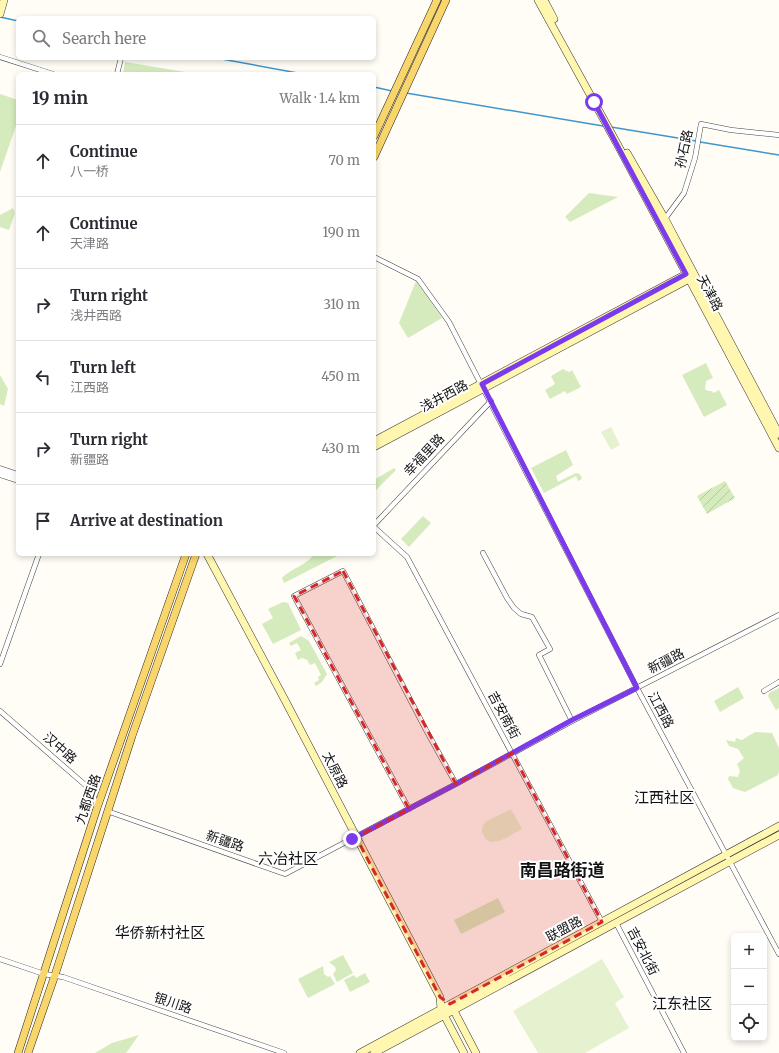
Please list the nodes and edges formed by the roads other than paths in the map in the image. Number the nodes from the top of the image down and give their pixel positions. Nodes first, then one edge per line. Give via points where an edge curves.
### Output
1 (437, 0) edge
2 (446, 0) edge
3 (538, 0) edge
4 (544, 0) edge
5 (4, 1) edge
6 (0, 14) edge
7 (0, 57) edge
8 (121, 60) edge
9 (47, 72) edge
10 (118, 72) edge
11 (598, 103) junction
12 (376, 132) edge
13 (779, 135) edge
14 (376, 154) edge
15 (662, 221) junction
16 (376, 258) edge
17 (691, 275) junction
18 (483, 386) junction
19 (491, 401) junction
20 (779, 434) edge
21 (376, 440) edge
22 (376, 446) edge
23 (779, 448) edge
24 (0, 469) edge
25 (0, 474) edge
26 (16, 474) edge
27 (16, 479) edge
28 (376, 524) edge
29 (376, 528) edge
30 (483, 553) dead end
31 (38, 556) edge
32 (185, 556) edge
33 (195, 556) edge
34 (208, 556) edge
35 (779, 615) edge
36 (0, 664) edge
37 (779, 682) edge
38 (637, 688) junction
39 (764, 691) dead end
40 (0, 710) edge
41 (572, 720) junction
42 (512, 753) junction
43 (456, 784) junction
44 (97, 808) junction
45 (409, 809) junction
46 (107, 811) junction
47 (779, 826) edge
48 (779, 835) edge
49 (356, 837) junction
50 (728, 859) junction
51 (602, 922) junction
52 (616, 923) junction
53 (779, 954) edge
54 (0, 956) edge
55 (0, 959) edge
56 (45, 972) junction
57 (55, 975) junction
58 (440, 997) junction
59 (452, 1007) junction
60 (443, 1012) junction
61 (18, 1053) edge
62 (28, 1053) edge
63 (284, 1053) edge
64 (360, 1053) edge
65 (374, 1053) edge
66 (464, 1053) edge
67 (476, 1053) edge
68 (684, 1053) edge

1 - 12 main road
2 - 14 main road
3 - 11 main road
4 - 11 main road
5 - 6 main road
7 - 9 street
8 - 10 street
11 - 15 main road, 天津路 via 620,148
11 - 15 main road, 天津路 via 628,153
13 - 15 street, 孙石路 via 701,124 695,158 684,193
15 - 17 main road, 天津路
16 - 18 street, 江西路 via 418,279 450,322
17 - 18 main road, 浅井西路
17 - 20 main road, 天津路
17 - 23 main road, 天津路
18 - 19 street, 江西路
18 - 21 main road, 浅井西路
18 - 22 main road, 浅井西路
19 - 28 street, 幸福里路
19 - 38 street, 江西路
24 - 26 street
25 - 27 street
29 - 42 street, 吉安南街 via 407,557
30 - 41 street via 507,598 521,614 532,617 550,649 538,656
31 - 36 street
32 - 44 main road, 九都西路
33 - 46 main road, 九都西路
34 - 49 main road, 太原路
35 - 38 street, 新疆路
37 - 39 street
38 - 41 street, 新疆路
38 - 50 street, 江西路
40 - 44 street, 汉中路 via 91,790
41 - 42 street, 新疆路
42 - 43 street, 新疆路
42 - 51 street, 吉安南街
43 - 45 street, 新疆路
43 - 45 street via 343,571 294,596
44 - 56 main road, 九都西路
45 - 49 street, 新疆路
46 - 49 street, 新疆路 via 285,874
46 - 57 main road, 九都西路
47 - 50 main road, 联盟路
48 - 50 main road, 联盟路
49 - 58 main road, 太原路
50 - 51 main road, 联盟路
50 - 52 main road, 联盟路
50 - 53 street, 江西路
51 - 59 main road, 联盟路
52 - 59 main road, 联盟路
52 - 68 street, 吉安北街
54 - 56 street, 银川路
55 - 56 street, 银川路
56 - 57 street, 银川路
56 - 61 main road, 九都西路
57 - 62 main road, 九都西路
57 - 63 street, 银川路
58 - 59 main road, 太原路
58 - 60 main road, 太原路
59 - 60 main road, 联盟路
59 - 67 main road, 太原路
60 - 64 main road, 联盟路
60 - 65 main road, 联盟路
60 - 66 main road, 太原路

